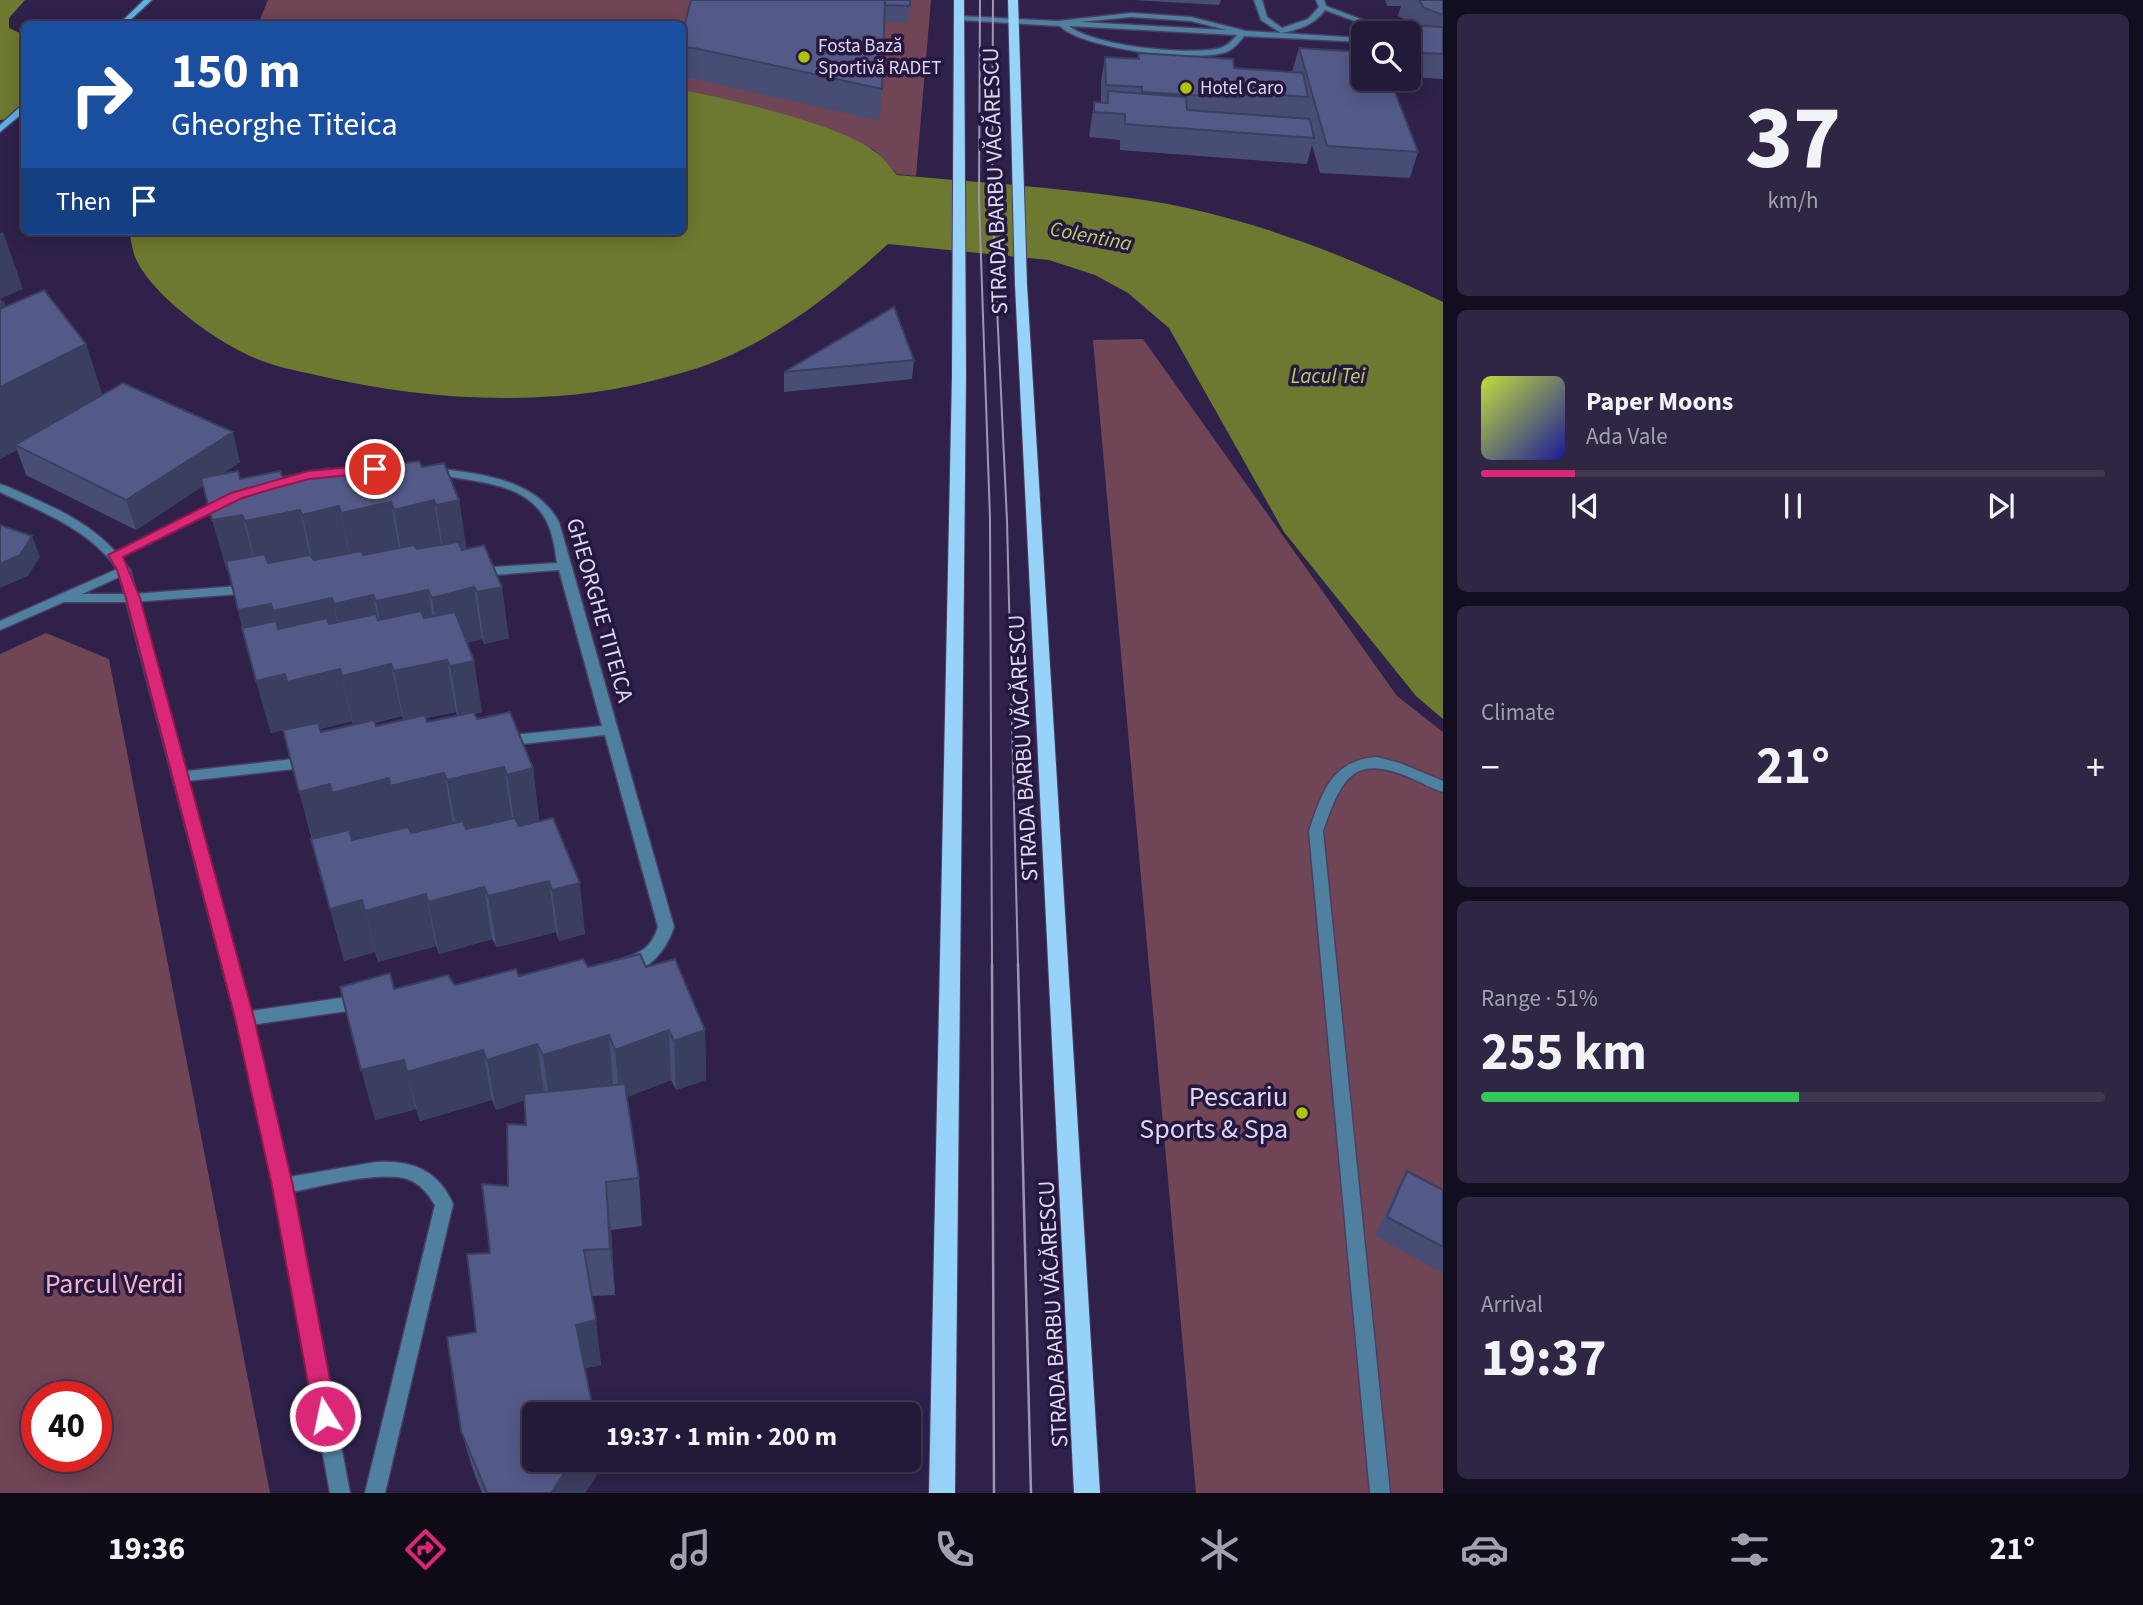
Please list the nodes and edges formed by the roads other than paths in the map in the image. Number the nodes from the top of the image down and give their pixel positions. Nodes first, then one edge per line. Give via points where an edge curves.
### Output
1 (148, 0) edge
2 (960, 0) edge
3 (1013, 0) edge
4 (1258, 0) edge
5 (1322, 3) edge
6 (959, 18) junction
7 (1014, 20) junction
8 (124, 21) edge
9 (1365, 21) edge
10 (1061, 22) junction
11 (1281, 31) junction
12 (1247, 33) junction
13 (1351, 39) edge
14 (21, 111) edge
15 (0, 129) edge
16 (424, 471) edge
17 (0, 488) edge
18 (236, 496) edge
19 (115, 555) junction
20 (564, 566) junction
21 (124, 570) junction
22 (469, 573) edge
23 (265, 588) edge
24 (62, 598) junction
25 (133, 598) junction
26 (0, 626) edge
27 (610, 730) junction
28 (487, 743) edge
29 (322, 761) edge
30 (179, 777) junction
31 (1443, 787) edge
32 (608, 967) edge
33 (373, 1000) edge
34 (244, 1018) junction
35 (283, 1186) junction
36 (340, 1493) edge
37 (375, 1493) edge
38 (942, 1493) edge
39 (1087, 1493) edge
40 (1380, 1493) edge

1 - 8 main road
2 - 6 main road, STRADA BARBU VĂCĂRESCU
3 - 7 main road, STRADA BARBU VĂCĂRESCU
4 - 11 street via 1264,18
5 - 9 street
5 - 11 street via 1308,23
6 - 7 street
6 - 38 main road, STRADA BARBU VĂCĂRESCU via 959,389
7 - 10 street
7 - 39 main road, STRADA BARBU VĂCĂRESCU via 1021,285
10 - 12 street
10 - 12 street via 1067,32 1167,52 1223,50
11 - 12 street
12 - 13 street
14 - 15 main road
16 - 20 street, GHEORGHE TITEICA via 491,481 533,498 549,514
17 - 19 street via 87,529
18 - 19 street
19 - 21 street
20 - 22 street
20 - 27 street, GHEORGHE TITEICA
21 - 24 street
21 - 25 street
23 - 25 street
24 - 25 street
24 - 26 street
25 - 30 street
27 - 28 street
27 - 32 street, GHEORGHE TITEICA via 666,928 662,944 649,958
29 - 30 street
30 - 34 street
31 - 40 street via 1384,763 1360,764 1342,773 1328,792 1316,831
33 - 34 street
34 - 35 street
35 - 36 street
35 - 37 street via 404,1170 436,1188 443,1204

